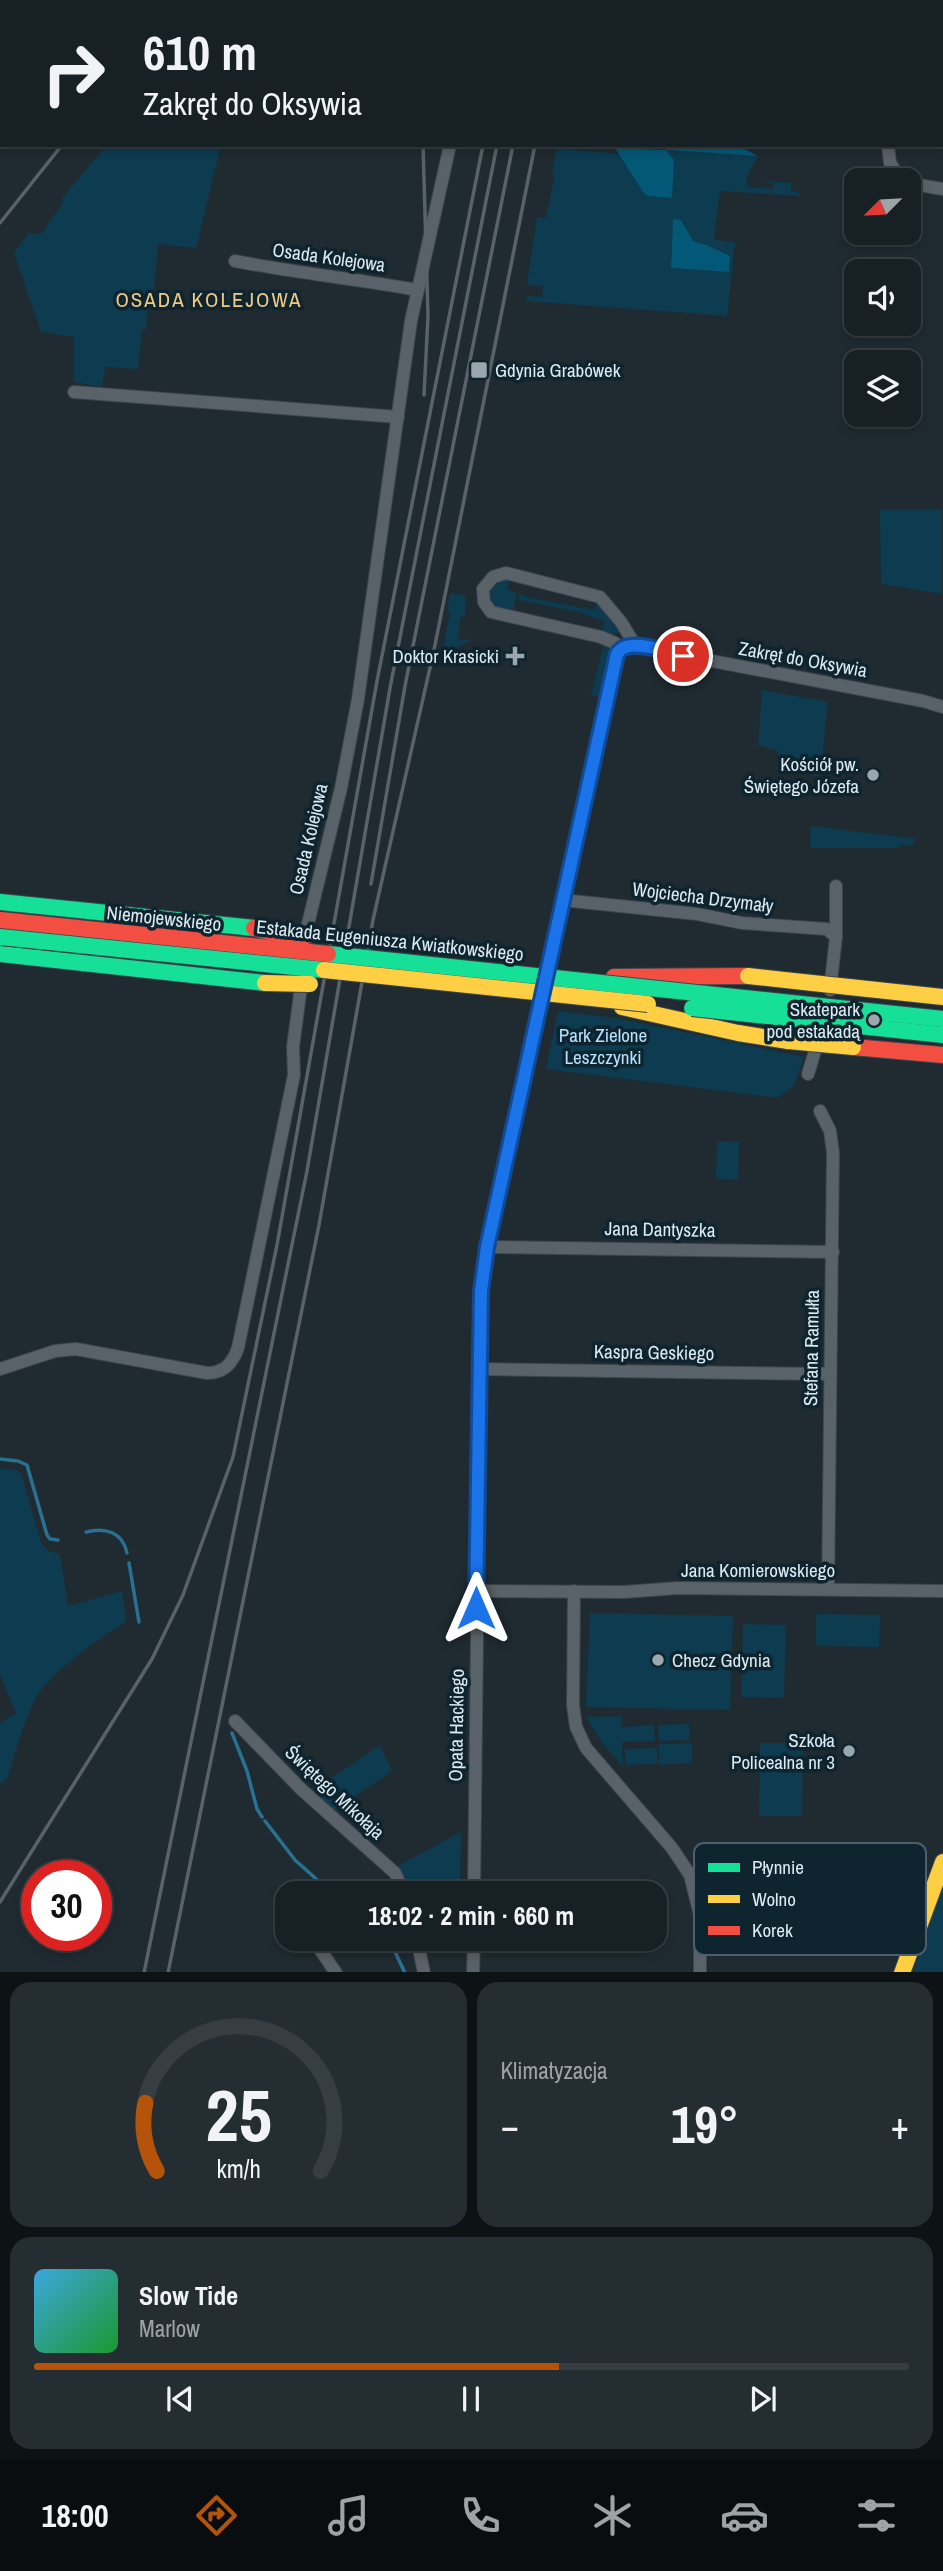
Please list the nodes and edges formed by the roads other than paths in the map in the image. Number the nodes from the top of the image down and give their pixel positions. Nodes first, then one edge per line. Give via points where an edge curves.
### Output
1 (450, 147) edge
2 (888, 147) edge
3 (894, 168) edge
4 (921, 186) edge
5 (943, 189) edge
6 (235, 261) dead end
7 (418, 289) junction
8 (74, 392) dead end
9 (398, 417) junction
10 (635, 645) junction
11 (620, 648) junction
12 (943, 698) edge
13 (923, 701) junction
14 (943, 707) edge
15 (836, 886) dead end
16 (562, 900) junction
17 (0, 902) edge
18 (0, 920) edge
19 (0, 937) edge
20 (836, 937) junction
21 (0, 954) edge
22 (304, 960) junction
23 (397, 962) junction
24 (552, 977) junction
25 (407, 980) junction
26 (554, 994) junction
27 (943, 997) edge
28 (943, 1019) edge
29 (943, 1035) edge
30 (943, 1055) edge
31 (808, 1074) dead end
32 (821, 1111) dead end
33 (487, 1247) junction
34 (833, 1252) junction
35 (0, 1369) edge
36 (478, 1369) junction
37 (830, 1372) junction
38 (828, 1589) junction
39 (476, 1591) junction
40 (574, 1591) junction
41 (943, 1591) edge
42 (235, 1721) dead end
43 (943, 1861) edge
44 (399, 1881) edge
45 (474, 1881) edge
46 (694, 1891) edge
47 (926, 1907) edge
48 (321, 1951) edge
49 (420, 1951) edge
50 (474, 1951) edge
51 (908, 1955) edge
52 (336, 1972) edge
53 (424, 1972) edge
54 (474, 1972) edge
55 (902, 1972) edge

1 - 7 street, Osada Kolejowa
2 - 3 street
4 - 5 street
6 - 7 street, Osada Kolejowa
7 - 9 street, Osada Kolejowa
8 - 9 street
9 - 22 street, Osada Kolejowa via 358,699 307,928
10 - 11 street, Zakręt do Oksywia
10 - 11 street via 600,597 506,573 493,577 483,589 491,612 601,637
10 - 13 street, Zakręt do Oksywia
11 - 16 street, Opata Hackiego
12 - 13 street, Zakręt do Oksywia
13 - 14 street, Zakręt do Oksywia
15 - 20 street
16 - 20 street, Wojciecha Drzymały via 827,929
16 - 33 street, Opata Hackiego
17 - 23 main road, bridge via 254,928
18 - 22 street, Niemojewskiego via 230,944 283,943
18 - 23 main road, Estakada Eugeniusza Kwiatkowskiego, bridge
19 - 22 street, Niemojewskiego via 229,961 280,971
19 - 25 main road, Estakada Eugeniusza Kwiatkowskiego, bridge
20 - 31 street via 828,1003
21 - 25 main road, bridge via 265,983
22 - 35 street, Osada Kolejowa via 294,1075 238,1348 229,1366 207,1373 76,1349
23 - 24 main road, Estakada Eugeniusza Kwiatkowskiego, bridge
24 - 27 main road, bridge via 747,976
24 - 28 main road, Estakada Eugeniusza Kwiatkowskiego, bridge
25 - 26 main road, Estakada Eugeniusza Kwiatkowskiego, bridge
26 - 29 main road, Estakada Eugeniusza Kwiatkowskiego, bridge
26 - 30 main road, bridge via 738,1033
32 - 34 street, Stefana Ramułta via 833,1153
33 - 34 street, Jana Dantyszka
33 - 36 street, Opata Hackiego
34 - 37 street, Stefana Ramułta
36 - 37 street, Kaspra Geskiego
36 - 39 street, Opata Hackiego
37 - 38 street, Stefana Ramułta
38 - 40 street, Jana Komierowskiego
38 - 41 street, Jana Komierowskiego
39 - 40 street, Jana Komierowskiego
39 - 45 street, Opata Hackiego
40 - 46 street via 576,1727 586,1748 672,1848 690,1875
42 - 44 street, Świętego Mikołaja
43 - 47 main road
48 - 52 street
49 - 53 street
50 - 54 street
51 - 55 main road

